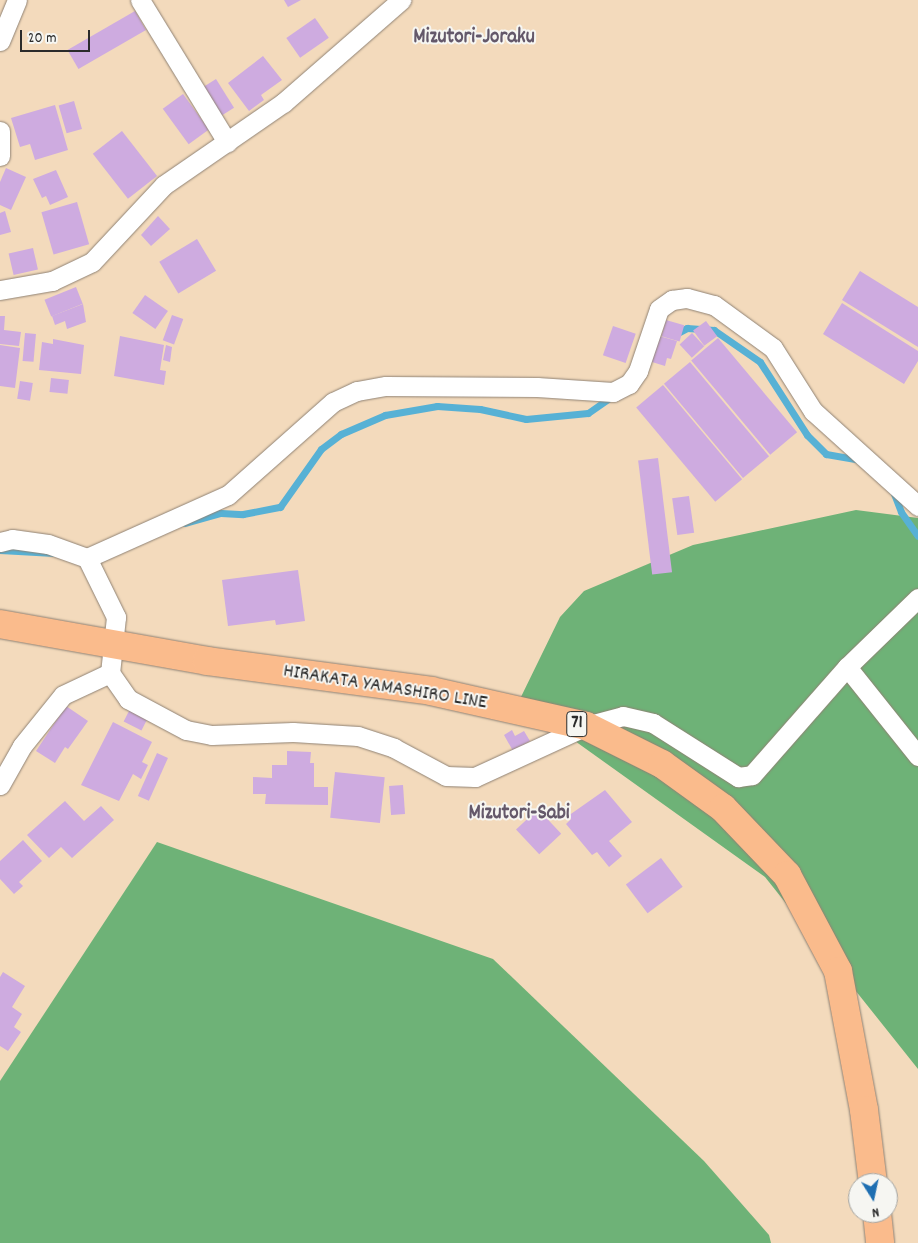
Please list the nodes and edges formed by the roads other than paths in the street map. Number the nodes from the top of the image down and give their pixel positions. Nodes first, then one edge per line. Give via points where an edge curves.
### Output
1 (17, 0) edge
2 (140, 0) edge
3 (401, 0) edge
4 (0, 42) edge
5 (0, 131) edge
6 (227, 142) junction
7 (0, 156) edge
8 (0, 290) edge
9 (918, 506) edge
10 (0, 542) edge
11 (87, 558) junction
12 (918, 598) edge
13 (0, 624) edge
14 (112, 644) junction
15 (847, 668) junction
16 (110, 672) junction
17 (586, 726) junction
18 (918, 756) edge
19 (0, 785) edge
20 (872, 1173) edge
21 (878, 1223) edge
22 (880, 1243) edge

1 - 4 street
2 - 6 street
3 - 6 street via 283,103
5 - 7 street
6 - 8 street via 164,185 92,262 52,281
9 - 11 street via 813,411 773,348 714,305 687,298 672,300 659,309 638,371 629,384 613,392 537,387 395,386 357,391 334,402 228,496
10 - 11 street via 12,539 48,544
11 - 14 street via 116,617
12 - 15 street
13 - 14 main road, HIRAKATA YAMASHIRO LINE / 71
14 - 16 street
14 - 17 main road, HIRAKATA YAMASHIRO LINE / 71 via 431,691
15 - 17 street via 752,775 738,777 652,723 623,716
15 - 18 street
16 - 17 street via 128,699 186,730 212,735 293,732 358,736 394,748 446,776 475,777
16 - 19 street via 63,696 22,746
17 - 20 main road, HIRAKATA YAMASHIRO LINE / 71 via 662,764 722,808 787,875 838,971 864,1110
21 - 22 main road

